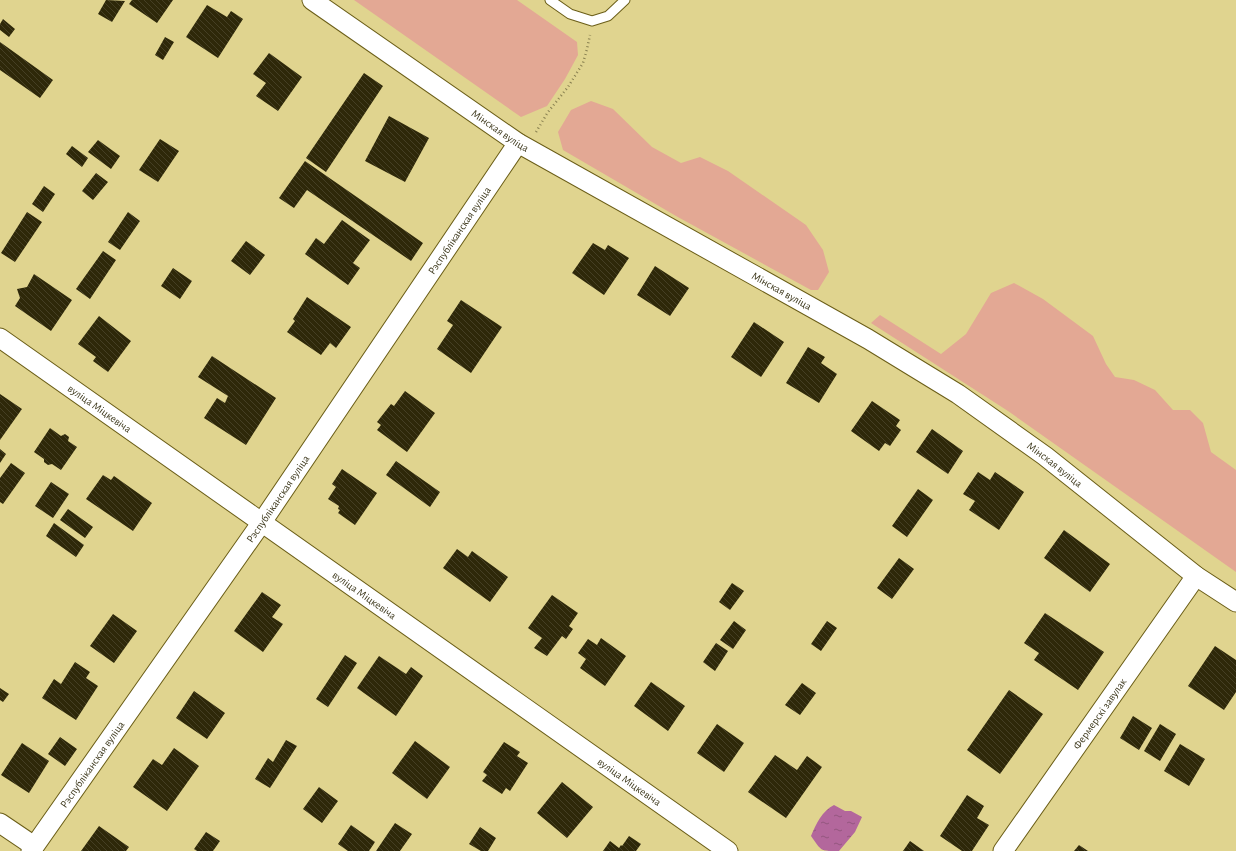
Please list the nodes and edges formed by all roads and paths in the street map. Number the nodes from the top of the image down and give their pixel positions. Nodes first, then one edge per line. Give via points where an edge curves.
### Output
1 (312, 0) edge
2 (550, 0) edge
3 (625, 0) edge
4 (592, 21) junction
5 (522, 145) junction
6 (0, 338) edge
7 (262, 522) junction
8 (1196, 576) junction
9 (1236, 602) edge
10 (0, 823) edge
11 (33, 848) edge
12 (728, 851) edge
13 (1003, 851) edge

1 - 5 street, Мінская вуліца
2 - 4 lane via 570,14
3 - 4 lane via 608,16
4 - 5 path via 583,63 568,87
5 - 7 street, Рэспубліканская вуліца
5 - 8 street, Мінская вуліца via 868,339 958,394 1045,456
6 - 7 street, вуліца Міцкевіча
7 - 11 street, Рэспубліканская вуліца
7 - 12 street, вуліца Міцкевіча
8 - 9 street, Мінская вуліца
8 - 13 street, Фермерскі завулак
10 - 11 street

